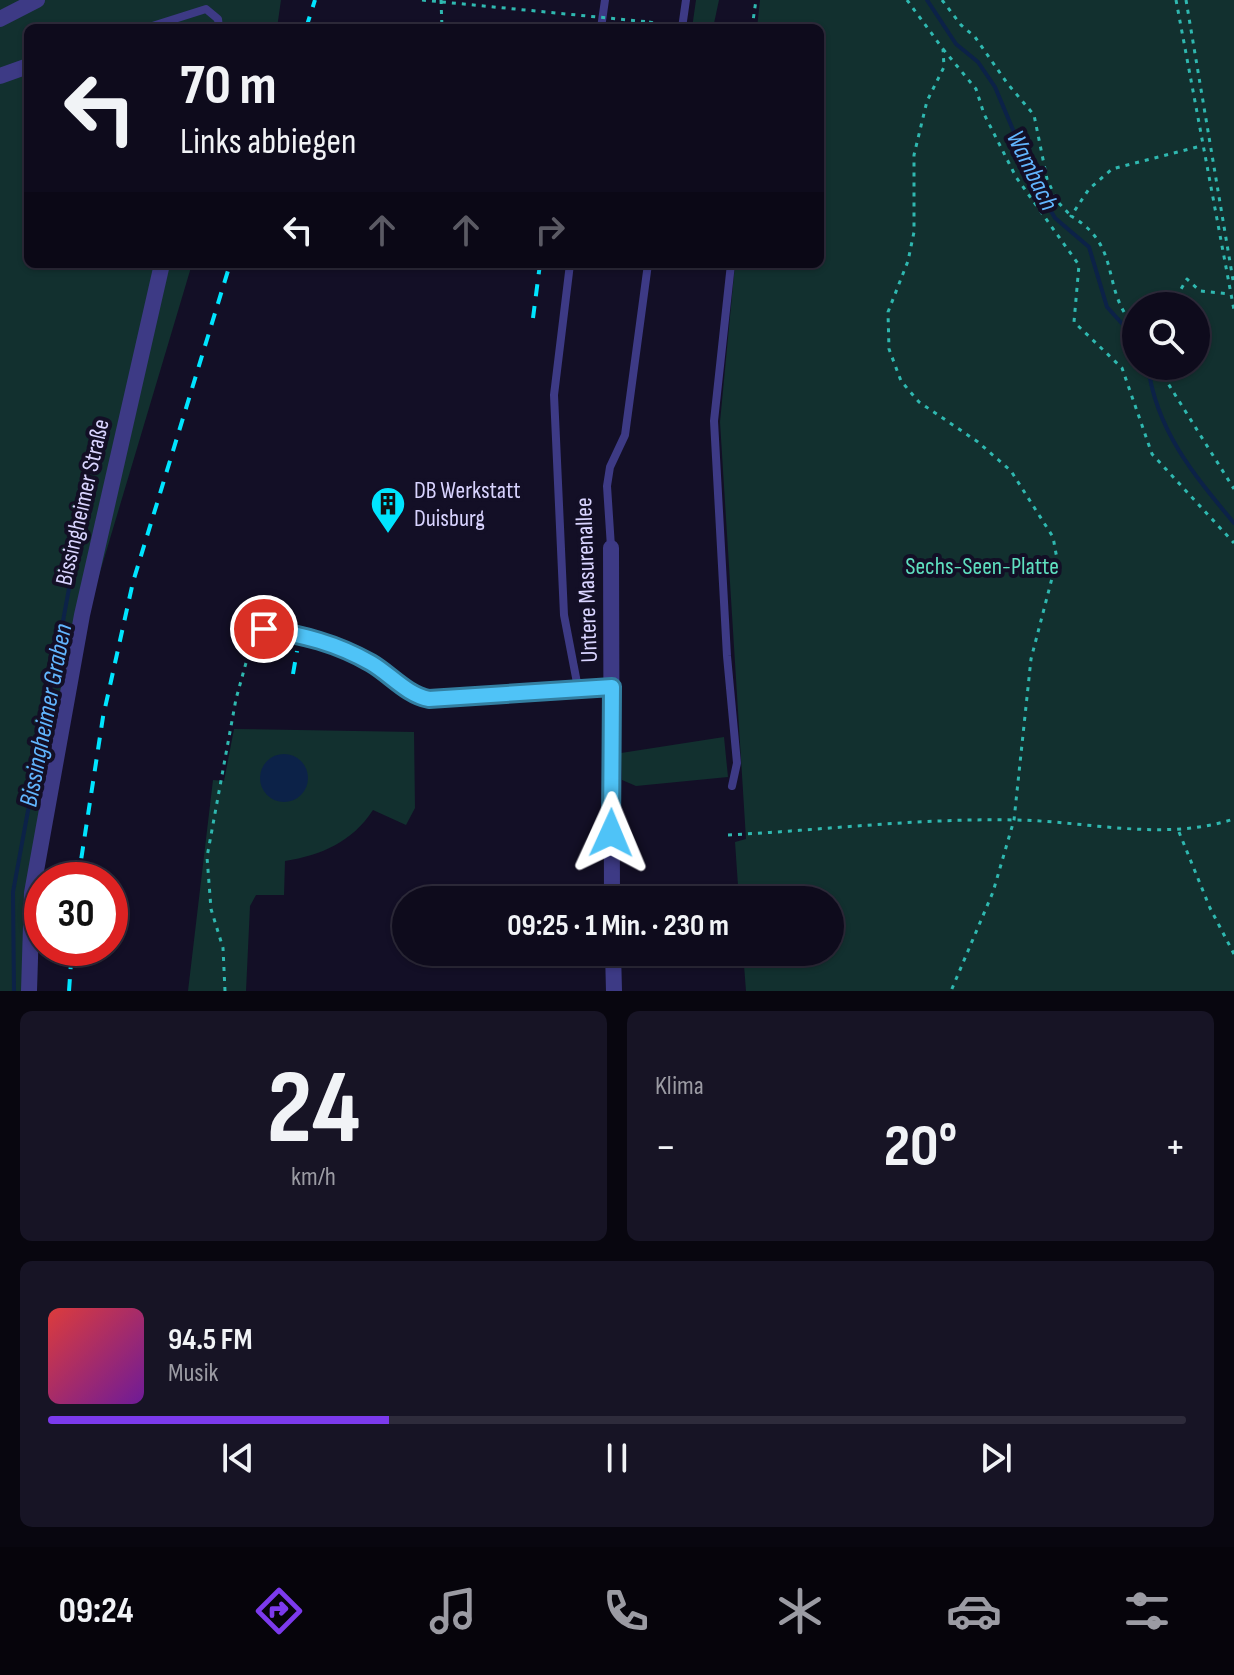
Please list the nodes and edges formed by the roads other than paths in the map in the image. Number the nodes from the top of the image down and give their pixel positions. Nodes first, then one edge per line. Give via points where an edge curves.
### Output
1 (37, 0) edge
2 (605, 0) edge
3 (686, 0) edge
4 (0, 19) edge
5 (159, 24) edge
6 (219, 24) edge
7 (602, 24) edge
8 (682, 24) edge
9 (24, 67) edge
10 (0, 76) edge
11 (161, 268) edge
12 (570, 268) edge
13 (647, 268) edge
14 (731, 268) edge
15 (611, 548) joint
16 (264, 629) dead end
17 (612, 687) junction
18 (578, 688) junction
19 (732, 786) dead end
20 (612, 886) edge
21 (613, 966) edge
22 (29, 991) edge
23 (614, 991) edge

1 - 4 street
2 - 7 lane
3 - 8 lane
5 - 6 lane via 206,9
9 - 10 street
11 - 22 street, Bissingheimer Straße via 79,630 32,893
12 - 18 lane via 554,395 564,615
13 - 15 lane, Untere Masurenallee via 625,435 607,486
14 - 19 lane via 714,421 737,763
15 - 17 street, Untere Masurenallee
16 - 18 lane via 338,646 418,697
17 - 18 lane
17 - 20 street, Untere Masurenallee
21 - 23 street

